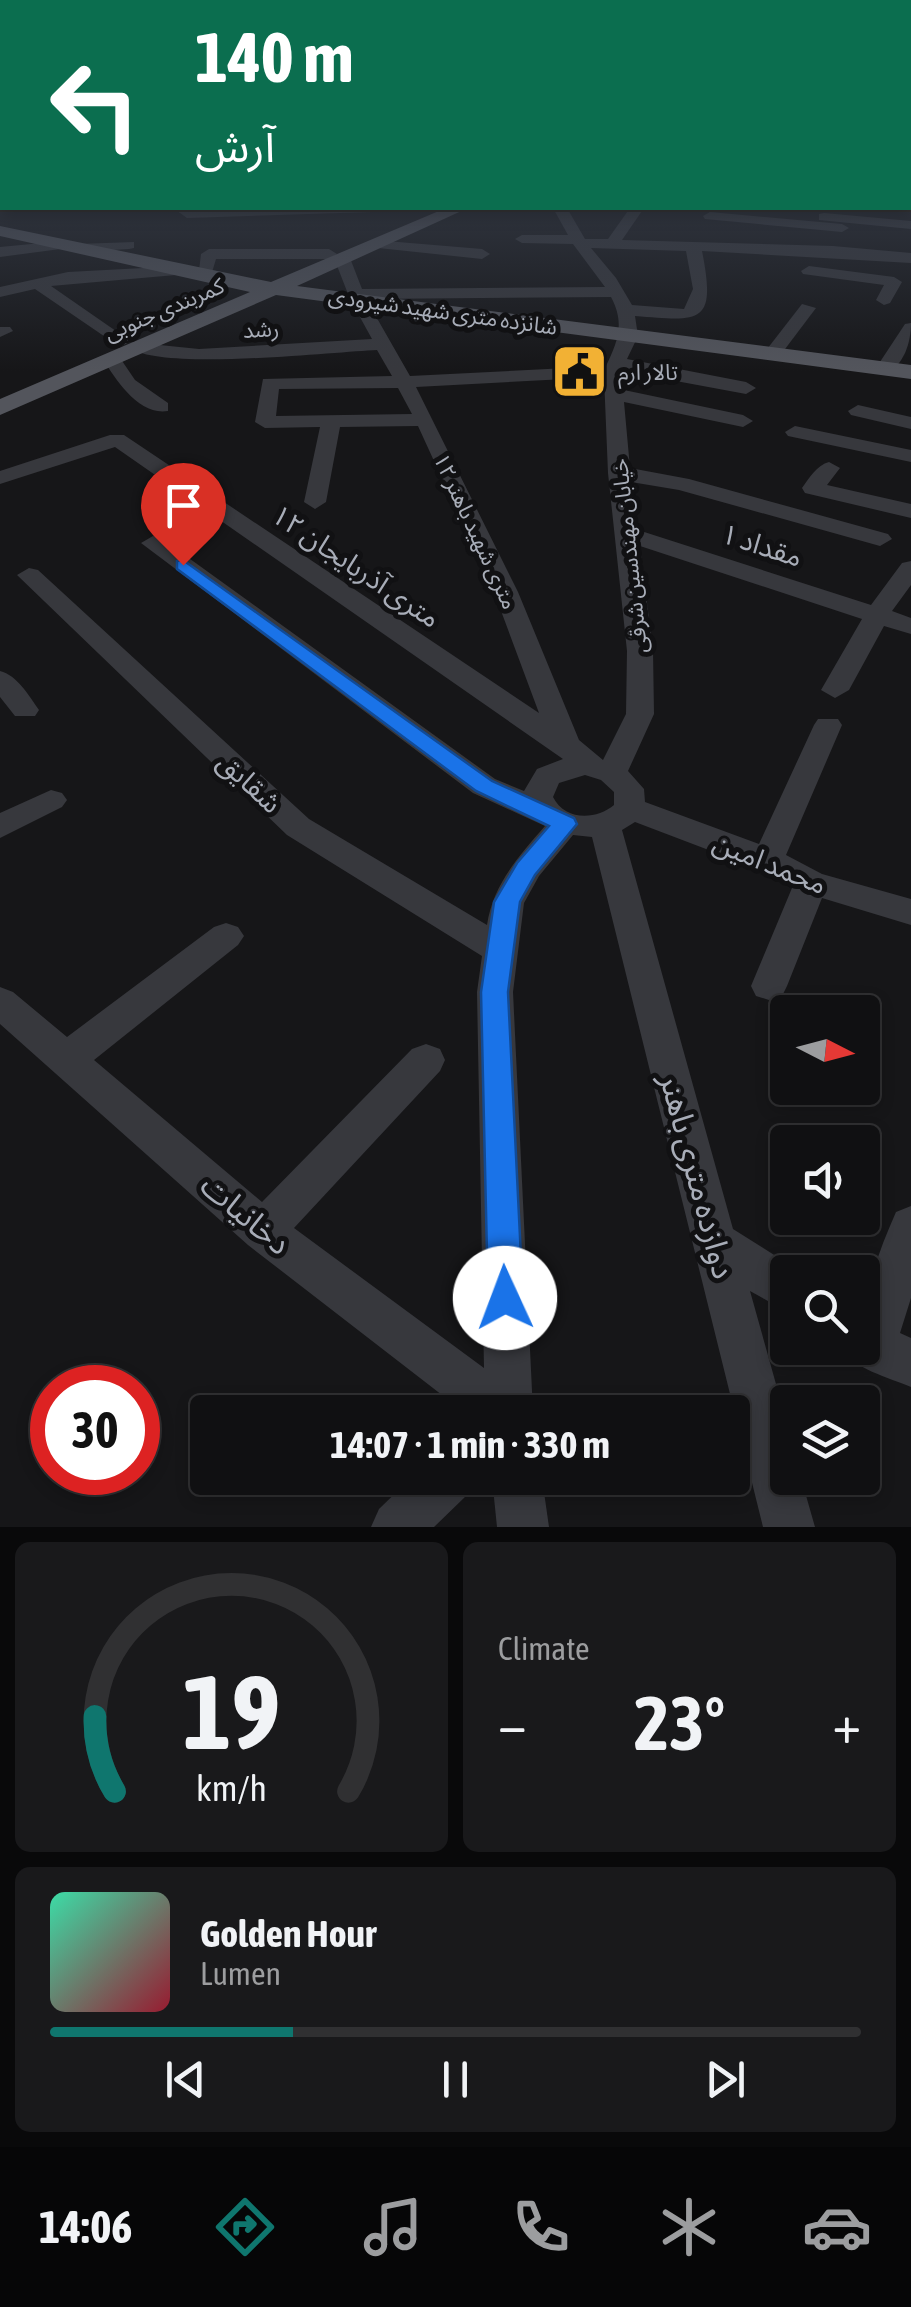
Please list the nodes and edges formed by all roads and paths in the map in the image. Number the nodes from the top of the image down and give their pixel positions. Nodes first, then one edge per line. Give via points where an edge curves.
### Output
1 (365, 228) edge
2 (394, 228) edge
3 (403, 228) edge
4 (571, 228) edge
5 (629, 228) edge
6 (705, 228) edge
7 (841, 228) edge
8 (0, 232) edge
9 (522, 239) dead end
10 (366, 242) junction
11 (579, 242) junction
12 (129, 245) dead end
13 (70, 246) junction
14 (697, 246) junction
15 (826, 250) junction
16 (0, 254) edge
17 (482, 254) dead end
18 (911, 258) edge
19 (340, 262) junction
20 (615, 266) junction
21 (181, 270) junction
22 (584, 272) dead end
23 (370, 274) dead end
24 (204, 276) junction
25 (30, 285) junction
26 (262, 288) junction
27 (0, 292) edge
28 (358, 296) junction
29 (884, 300) dead end
30 (808, 308) dead end
31 (626, 310) junction
32 (911, 328) edge
33 (629, 336) junction
34 (384, 344) junction
35 (124, 350) junction
36 (773, 352) junction
37 (884, 368) junction
38 (911, 372) edge
39 (486, 376) junction
40 (615, 376) junction
41 (405, 382) junction
42 (746, 388) dead end
43 (0, 396) edge
44 (496, 404) dead end
45 (161, 407) dead end
46 (0, 408) edge
47 (858, 411) dead end
48 (425, 420) junction
49 (743, 421) dead end
50 (331, 422) junction
51 (911, 422) edge
52 (796, 432) dead end
53 (911, 456) edge
54 (829, 468) dead end
55 (620, 472) junction
56 (0, 478) edge
57 (315, 502) dead end
58 (911, 511) edge
59 (627, 534) junction
60 (880, 538) dead end
61 (153, 543) dead end
62 (911, 568) edge
63 (29, 574) dead end
64 (878, 614) junction
65 (911, 626) edge
66 (0, 679) edge
67 (835, 690) dead end
68 (25, 710) dead end
69 (828, 725) dead end
70 (588, 760) junction
71 (51, 800) dead end
72 (586, 817) junction
73 (0, 827) edge
74 (768, 860) junction
75 (812, 882) junction
76 (911, 912) edge
77 (226, 936) dead end
78 (501, 950) junction
79 (769, 986) dead end
80 (0, 1002) edge
81 (66, 1060) junction
82 (426, 1060) dead end
83 (911, 1226) edge
84 (262, 1231) junction
85 (716, 1243) junction
86 (770, 1278) edge
87 (882, 1349) edge
88 (483, 1395) edge
89 (506, 1395) edge
90 (431, 1495) edge
91 (519, 1495) edge
92 (398, 1527) edge
93 (523, 1527) edge
94 (789, 1527) edge

1 - 10 street
2 - 10 main road, کمربندی جنوبی
3 - 10 main road, کمربندی جنوبی
4 - 11 street
5 - 20 street
6 - 14 street
7 - 15 street
8 - 13 main road, شانزده متری شهید شیرودی
9 - 11 street
10 - 17 street
10 - 19 main road, کمربندی جنوبی
11 - 20 street
11 - 20 street
12 - 13 street
13 - 16 street
13 - 21 main road, شانزده متری شهید شیرودی
14 - 15 street
14 - 20 street
14 - 31 street via 701,289 690,315
15 - 18 street
15 - 29 street via 805,276 894,282
16 - 25 street
19 - 23 street
19 - 24 street via 209,254
19 - 26 main road, کمربندی جنوبی
19 - 28 street, ۱۲ متری شهید باهنر
20 - 22 street
20 - 28 street
20 - 31 street
21 - 24 main road, شانزده متری شهید شیرودی
21 - 25 street
24 - 26 main road, شانزده متری شهید شیرودی
25 - 27 street
25 - 35 street
26 - 28 main road, شانزده متری شهید شیرودی
26 - 35 main road, کمربندی جنوبی
28 - 33 main road, شانزده متری شهید شیرودی
28 - 34 street, ۱۲ متری شهید باهنر
30 - 36 street
31 - 33 street
32 - 37 street
33 - 36 main road, شانزده متری شهید شیرودی
33 - 40 street, خیابان مهندسین شرقی
34 - 35 street, رشد via 199,354
34 - 41 street, ۱۲ متری شهید باهنر
35 - 43 main road, کمربندی جنوبی
35 - 45 street via 128,384
35 - 46 main road, کمربندی جنوبی
36 - 37 main road, شانزده متری شهید شیرودی
37 - 38 main road, شانزده متری شهید شیرودی
39 - 40 street
39 - 41 street
39 - 44 street
40 - 42 street
40 - 49 street
40 - 55 street, خیابان مهندسین شرقی
41 - 48 street, ۱۲ متری شهید باهنر
41 - 50 street via 270,384 264,422
47 - 51 street
48 - 50 street
48 - 70 street, ۱۲ متری شهید باهنر
50 - 57 street
52 - 53 street
54 - 58 street via 813,488
55 - 59 street, خیابان مهندسین شرقی
55 - 60 street
56 - 70 street, ۱۲ متری آذربایجان via 116,439
59 - 64 street, مقداد ۱
59 - 70 street, خیابان مهندسین شرقی via 640,714
61 - 72 street, محمد امین via 484,786
62 - 64 street
63 - 78 street, شقایق via 298,827
64 - 65 street, مقداد ۱
64 - 67 street
66 - 68 street
69 - 74 street
70 - 72 street, ۱۲ متری شهید باهنر via 629,789
70 - 72 street via 546,777 538,797
71 - 73 street
72 - 74 street, محمد امین
72 - 78 street via 526,869 507,902
72 - 85 street, دوازده متری باهنر
74 - 75 street, محمد امین
75 - 76 street, محمد امین
75 - 79 street
77 - 81 street
78 - 89 street via 494,992
80 - 81 street, دخانیات
81 - 84 street, دخانیات
82 - 84 street
83 - 87 street
84 - 88 street, دخانیات
85 - 86 street
85 - 94 street, دوازده متری باهنر
90 - 92 street
91 - 93 street

